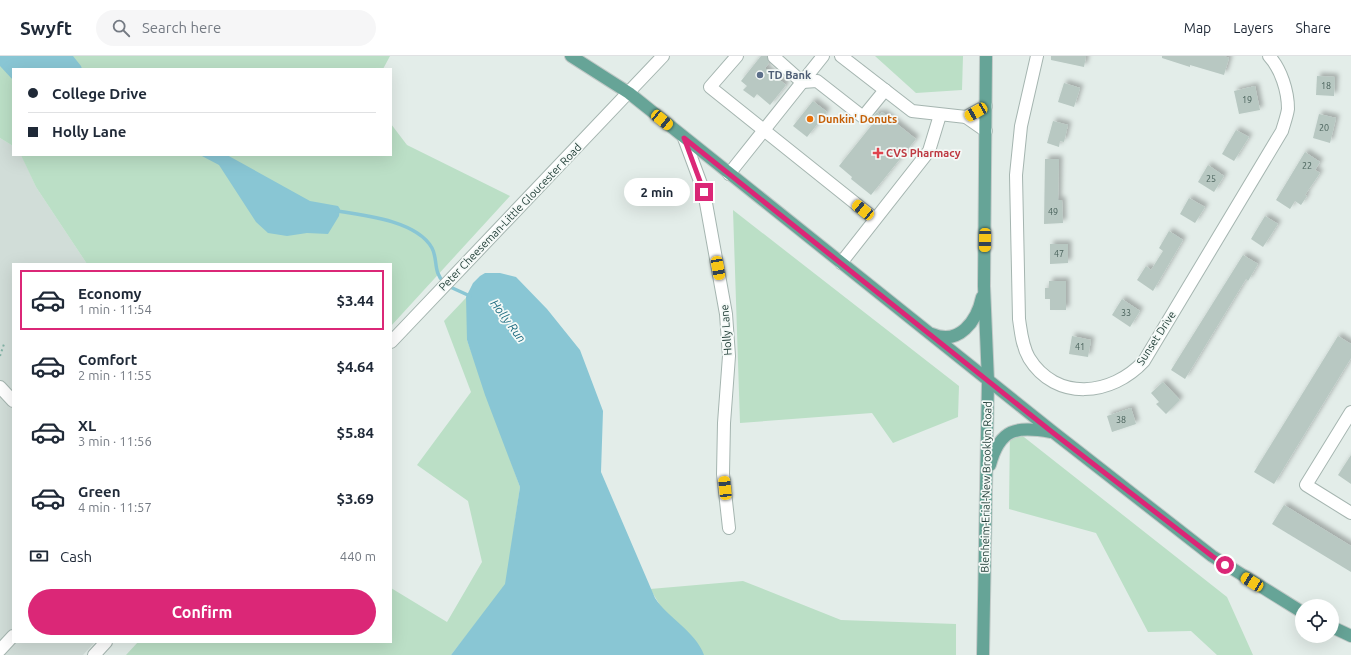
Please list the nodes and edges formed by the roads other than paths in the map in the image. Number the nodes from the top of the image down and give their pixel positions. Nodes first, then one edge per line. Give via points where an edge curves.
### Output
1 (571, 56) edge
2 (663, 56) edge
3 (737, 56) edge
4 (823, 56) edge
5 (841, 56) edge
6 (986, 56) edge
7 (1037, 56) edge
8 (774, 57) dead end
9 (1271, 57) edge
10 (802, 82) junction
11 (885, 90) junction
12 (629, 93) junction
13 (986, 106) junction
14 (940, 115) junction
15 (966, 118) junction
16 (764, 130) junction
17 (986, 131) junction
18 (684, 138) junction
19 (729, 174) junction
20 (875, 219) junction
21 (841, 263) junction
22 (984, 286) junction
23 (927, 332) junction
24 (392, 341) edge
25 (988, 381) junction
26 (0, 387) edge
27 (12, 400) edge
28 (1351, 412) edge
29 (1052, 432) junction
30 (986, 488) junction
31 (1351, 513) edge
32 (729, 528) dead end
33 (1295, 608) edge
34 (1339, 630) edge
35 (1351, 636) edge
36 (12, 637) edge
37 (105, 643) edge
38 (0, 650) edge
39 (94, 655) edge
40 (983, 655) edge

1 - 12 main road
2 - 12 street, Peter Cheeseman-Little Gloucester Road
3 - 16 street via 710,87
4 - 10 street
5 - 11 street
6 - 13 main road, Blenheim-Erial-New Brooklyn Road
7 - 9 street, Sunset Drive via 1022,126 1016,175 1019,320 1028,357 1037,368 1051,381 1072,388 1093,389 1103,388 1125,378 1144,361 1282,131 1288,110 1286,92
8 - 10 street
10 - 11 street via 817,80 863,118
10 - 16 street
11 - 14 street via 912,111
12 - 18 main road
12 - 24 street, Peter Cheeseman-Little Gloucester Road
13 - 15 street
13 - 17 main road, Blenheim-Erial-New Brooklyn Road
14 - 15 street
14 - 20 street via 929,151
15 - 17 street
16 - 19 street
16 - 20 street
17 - 22 main road, Blenheim-Erial-New Brooklyn Road
18 - 19 main road
18 - 32 street, Holly Lane via 704,192 726,314 729,356 723,474
19 - 21 main road
20 - 21 street
21 - 23 main road
22 - 23 main road via 978,310 965,331 956,336 945,337
22 - 25 main road, Blenheim-Erial-New Brooklyn Road
23 - 25 main road
25 - 29 main road
25 - 30 main road, Blenheim-Erial-New Brooklyn Road
26 - 27 street
28 - 31 street via 1306,485
29 - 30 main road via 1022,428 1011,432 992,456
29 - 33 main road via 1212,556
30 - 40 main road, Blenheim-Erial-New Brooklyn Road
34 - 35 main road
36 - 38 street
37 - 39 street

